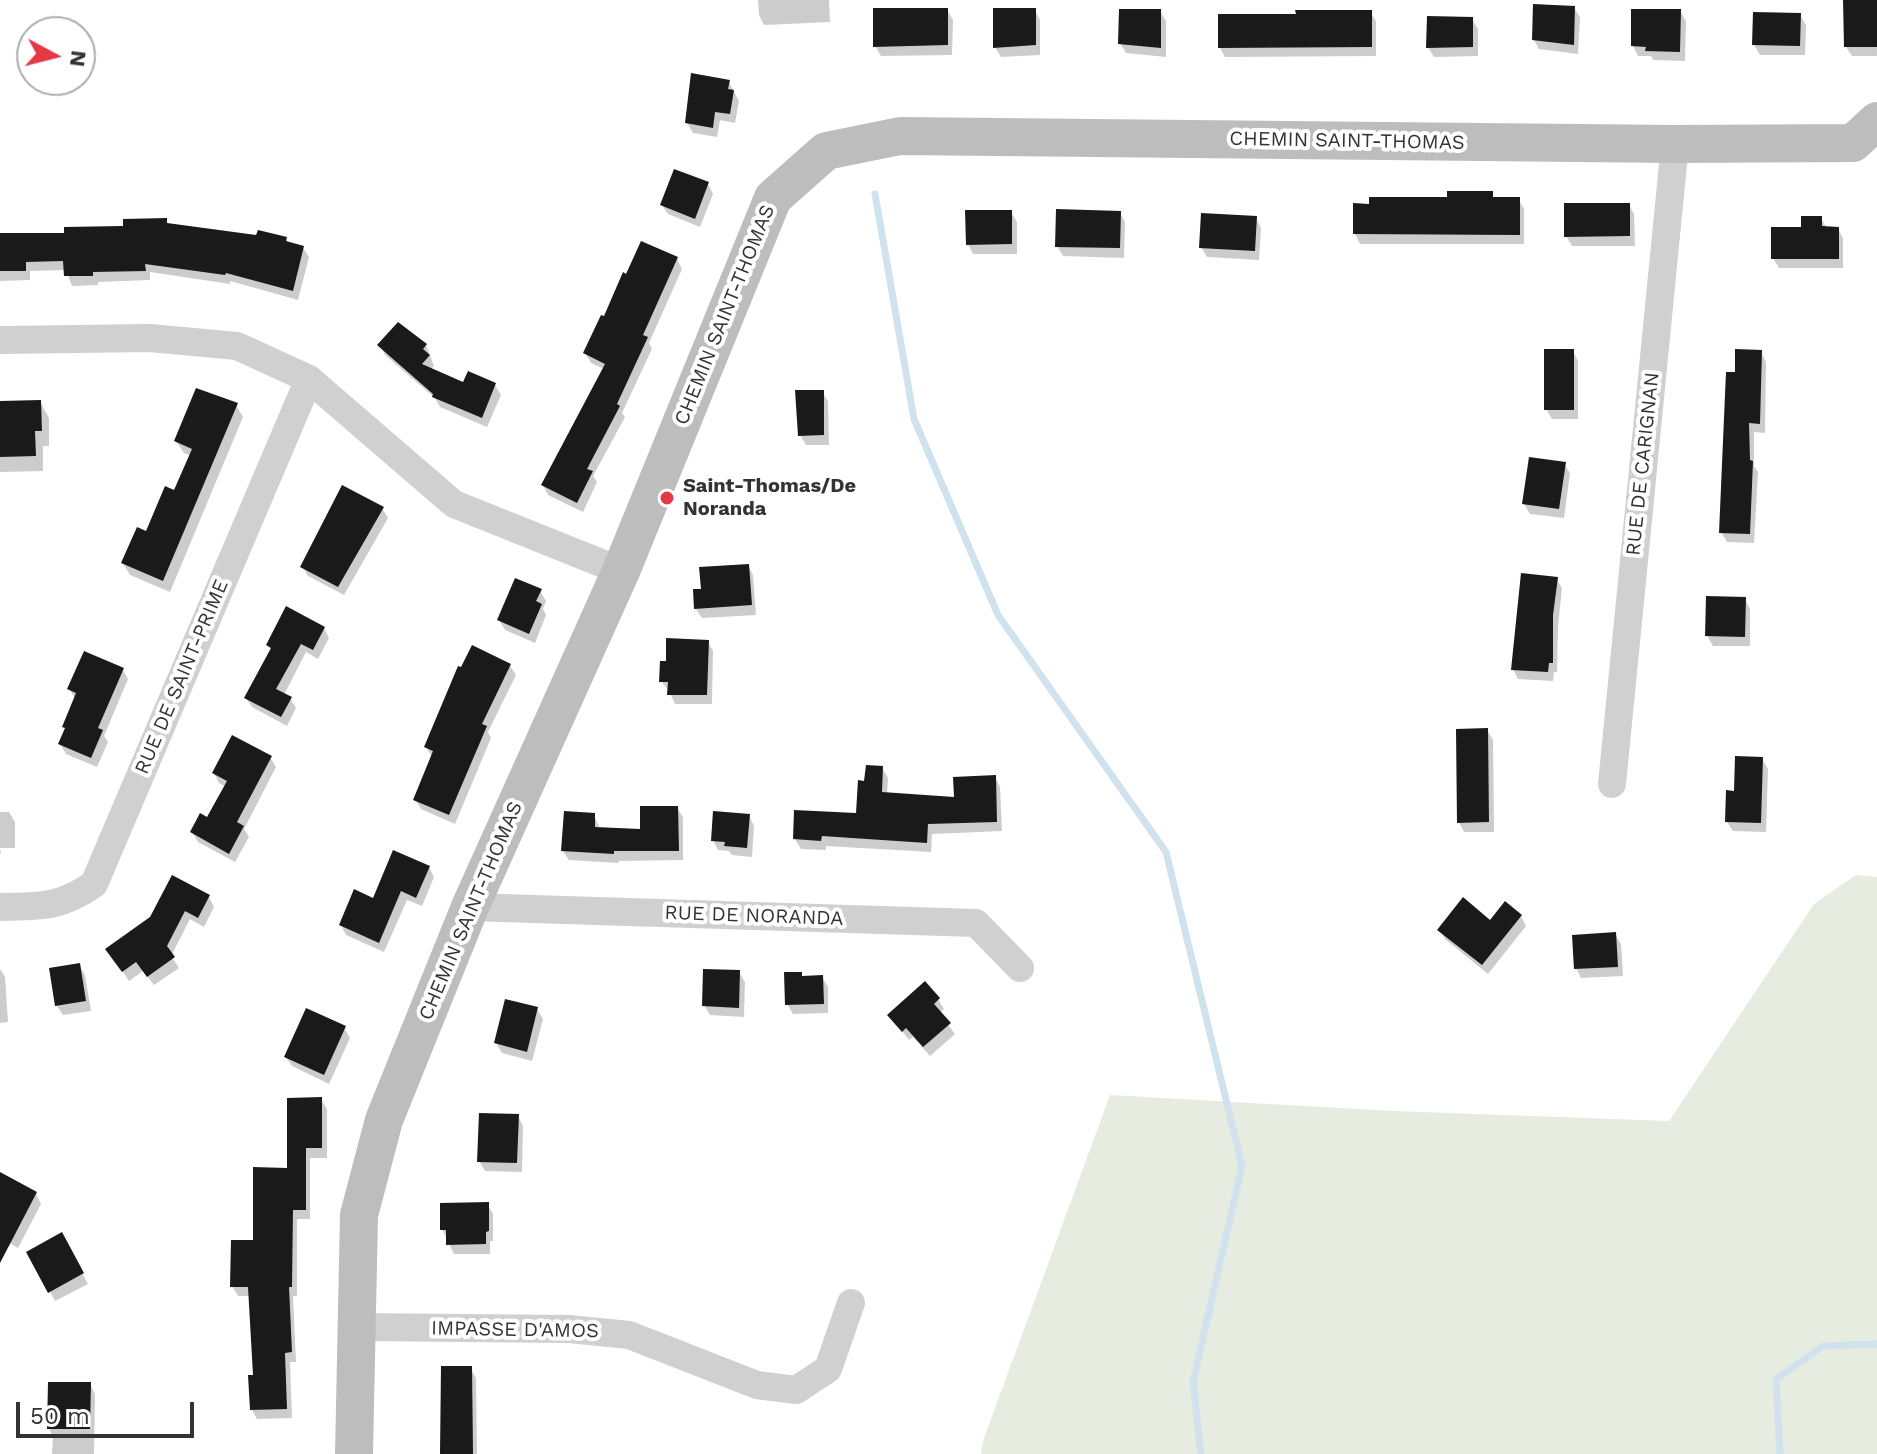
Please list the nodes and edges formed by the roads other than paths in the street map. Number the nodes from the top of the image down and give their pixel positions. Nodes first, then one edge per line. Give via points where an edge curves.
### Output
1 (1877, 121) edge
2 (1675, 144) junction
3 (0, 340) edge
4 (309, 379) junction
5 (621, 571) junction
6 (1612, 784) dead end
7 (0, 907) edge
8 (470, 907) junction
9 (1020, 968) dead end
10 (851, 1303) dead end
11 (357, 1327) junction
12 (354, 1454) edge

1 - 2 street, CHEMIN SAINT-THOMAS via 1853,143
2 - 5 street, CHEMIN SAINT-THOMAS via 900,136 826,151 773,198
2 - 6 street, RUE DE CARIGNAN
3 - 4 street via 198,341 237,346
4 - 5 street via 454,504
4 - 7 street, RUE DE SAINT-PRIME via 94,884 50,906
5 - 8 street, CHEMIN SAINT-THOMAS
8 - 9 street, RUE DE NORANDA via 976,923
8 - 11 street, CHEMIN SAINT-THOMAS via 384,1120 359,1215
10 - 11 street, IMPASSE D'AMOS via 828,1369 796,1390 757,1385 629,1335 569,1329
11 - 12 street, CHEMIN SAINT-THOMAS

